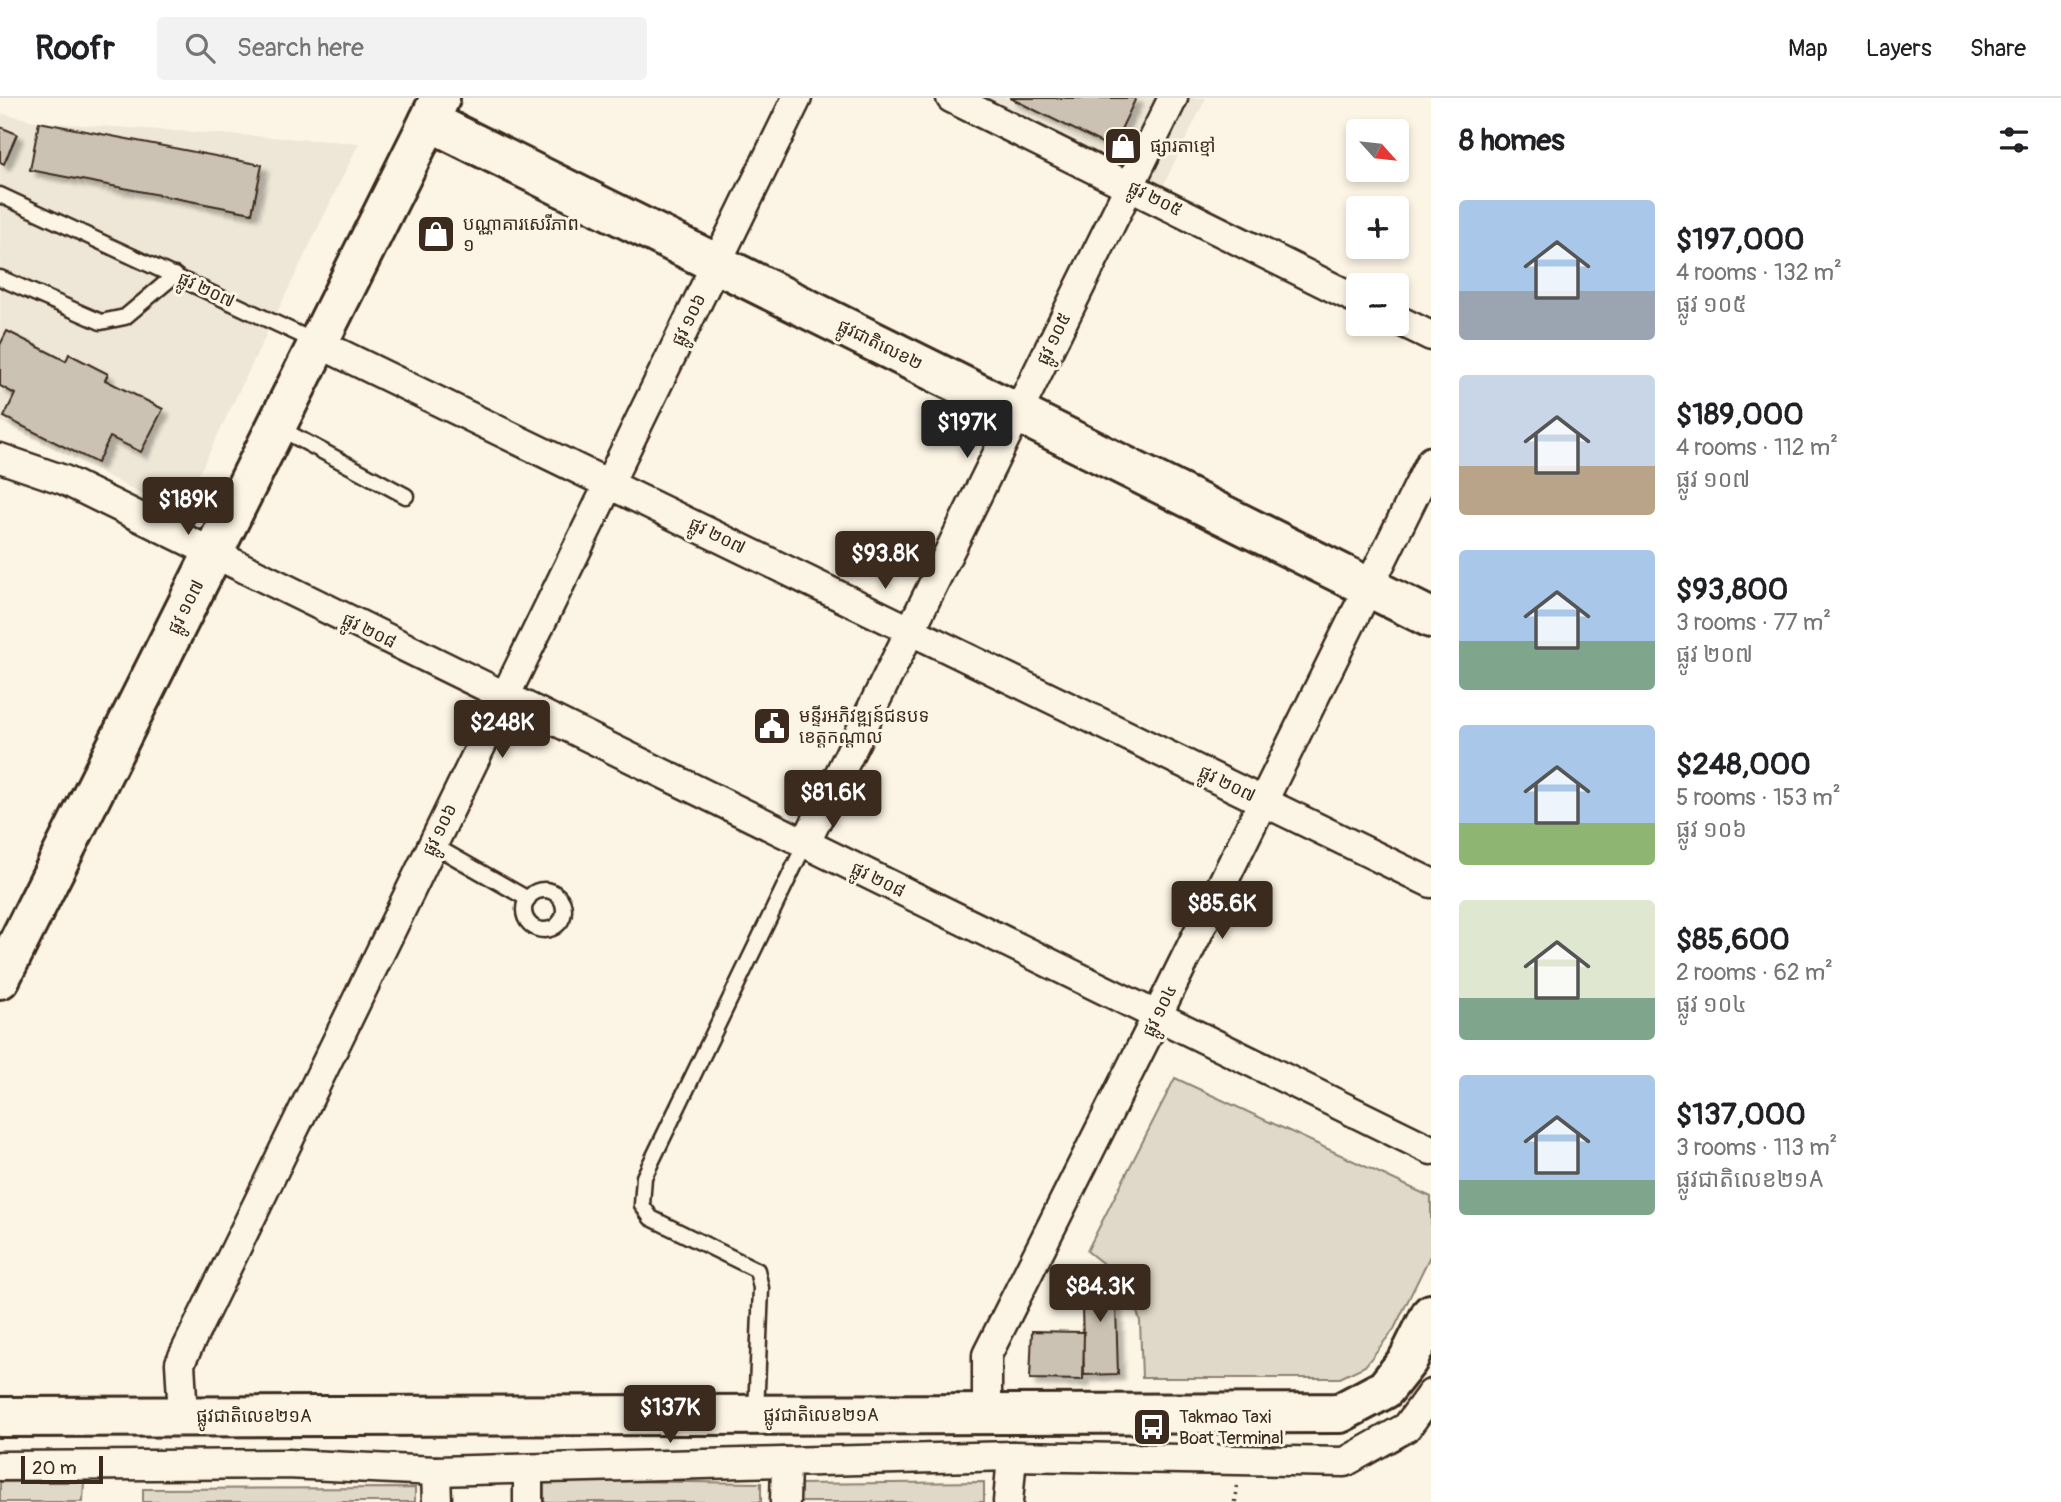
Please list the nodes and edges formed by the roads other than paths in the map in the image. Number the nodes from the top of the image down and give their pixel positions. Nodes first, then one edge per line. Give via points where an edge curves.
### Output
1 (797, 98) edge
2 (951, 98) edge
3 (1172, 98) edge
4 (434, 110) edge
5 (1129, 186) junction
6 (0, 195) edge
7 (716, 264) junction
8 (175, 275) junction
9 (0, 278) edge
10 (1346, 294) edge
11 (1409, 325) edge
12 (1431, 336) edge
13 (318, 343) junction
14 (1017, 413) junction
15 (277, 427) junction
16 (0, 458) edge
17 (1431, 461) edge
18 (609, 484) junction
19 (406, 496) dead end
20 (212, 554) junction
21 (1369, 587) junction
22 (1431, 618) edge
23 (910, 630) junction
24 (505, 697) junction
25 (1263, 802) junction
26 (805, 844) junction
27 (433, 845) junction
28 (1431, 883) edge
29 (528, 899) dead end
30 (10, 935) edge
31 (0, 979) edge
32 (1157, 1016) junction
33 (1431, 1150) edge
34 (1431, 1314) edge
35 (1431, 1394) edge
36 (756, 1415) junction
37 (987, 1415) junction
38 (183, 1416) junction
39 (0, 1417) edge
40 (1012, 1456) junction
41 (786, 1462) junction
42 (0, 1466) edge
43 (528, 1469) junction
44 (436, 1471) junction
45 (437, 1502) edge
46 (528, 1502) edge
47 (785, 1502) edge
48 (1009, 1502) edge

1 - 7 street, ផ្លូវ ១០៦
2 - 5 street, ផ្លូវ ២០៥
3 - 5 street, ផ្លូវ ១០៥
4 - 7 street, ផ្លូវជាតិលេខ២
4 - 13 street, ផ្លូវ ១០៧
5 - 10 street, ផ្លូវ ២០៥
5 - 14 street, ផ្លូវ ១០៥
6 - 8 lane, ផ្លូវ ២០៧
7 - 14 street, ផ្លូវជាតិលេខ២
7 - 18 street, ផ្លូវ ១០៦
8 - 9 lane via 125,317 101,322
8 - 13 lane, ផ្លូវ ២០៧
11 - 12 street
13 - 15 street, ផ្លូវ ១០៧
13 - 18 street, ផ្លូវ ២០៧
14 - 21 street, ផ្លូវជាតិលេខ២
14 - 23 street, ផ្លូវ ១០៥
15 - 19 lane
15 - 20 street, ផ្លូវ ១០៧
16 - 20 street, ផ្លូវ ២០៨ via 64,480
17 - 21 street, ផ្លូវ ១០៤
18 - 23 street, ផ្លូវ ២០៧
18 - 24 street, ផ្លូវ ១០៦
20 - 24 street, ផ្លូវ ២០៨
20 - 30 street, ផ្លូវ ១០៧
21 - 22 street, ផ្លូវជាតិលេខ២
21 - 25 street, ផ្លូវ ១០៤
23 - 25 street, ផ្លូវ ២០៧
23 - 26 street, ផ្លូវ ១០៥
24 - 26 street, ផ្លូវ ២០៨
24 - 27 street, ផ្លូវ ១០៦
25 - 28 street, ផ្លូវ ២០៧
25 - 32 street, ផ្លូវ ១០៤
26 - 32 street, ផ្លូវ ២០៨
26 - 36 lane via 643,1186 642,1205 651,1218 757,1270 761,1288
27 - 29 lane
27 - 38 street, ផ្លូវ ១០៦ via 180,1363
30 - 31 street, ផ្លូវ ១០៧
32 - 33 street, ផ្លូវ ២០៨
32 - 37 street, ផ្លូវ ១០៤ via 986,1355
34 - 37 street, ផ្លូវជាតិលេខ២១A via 1408,1360 1385,1389 1340,1413
35 - 40 street via 1407,1427 1345,1462
36 - 37 street, ផ្លូវជាតិលេខ២១A
36 - 38 street, ផ្លូវជាតិលេខ២១A
38 - 39 street, ផ្លូវជាតិលេខ២១A
40 - 41 street
40 - 48 street
41 - 43 street
41 - 47 street
42 - 44 street via 287,1464
43 - 44 street
43 - 46 street
44 - 45 street

